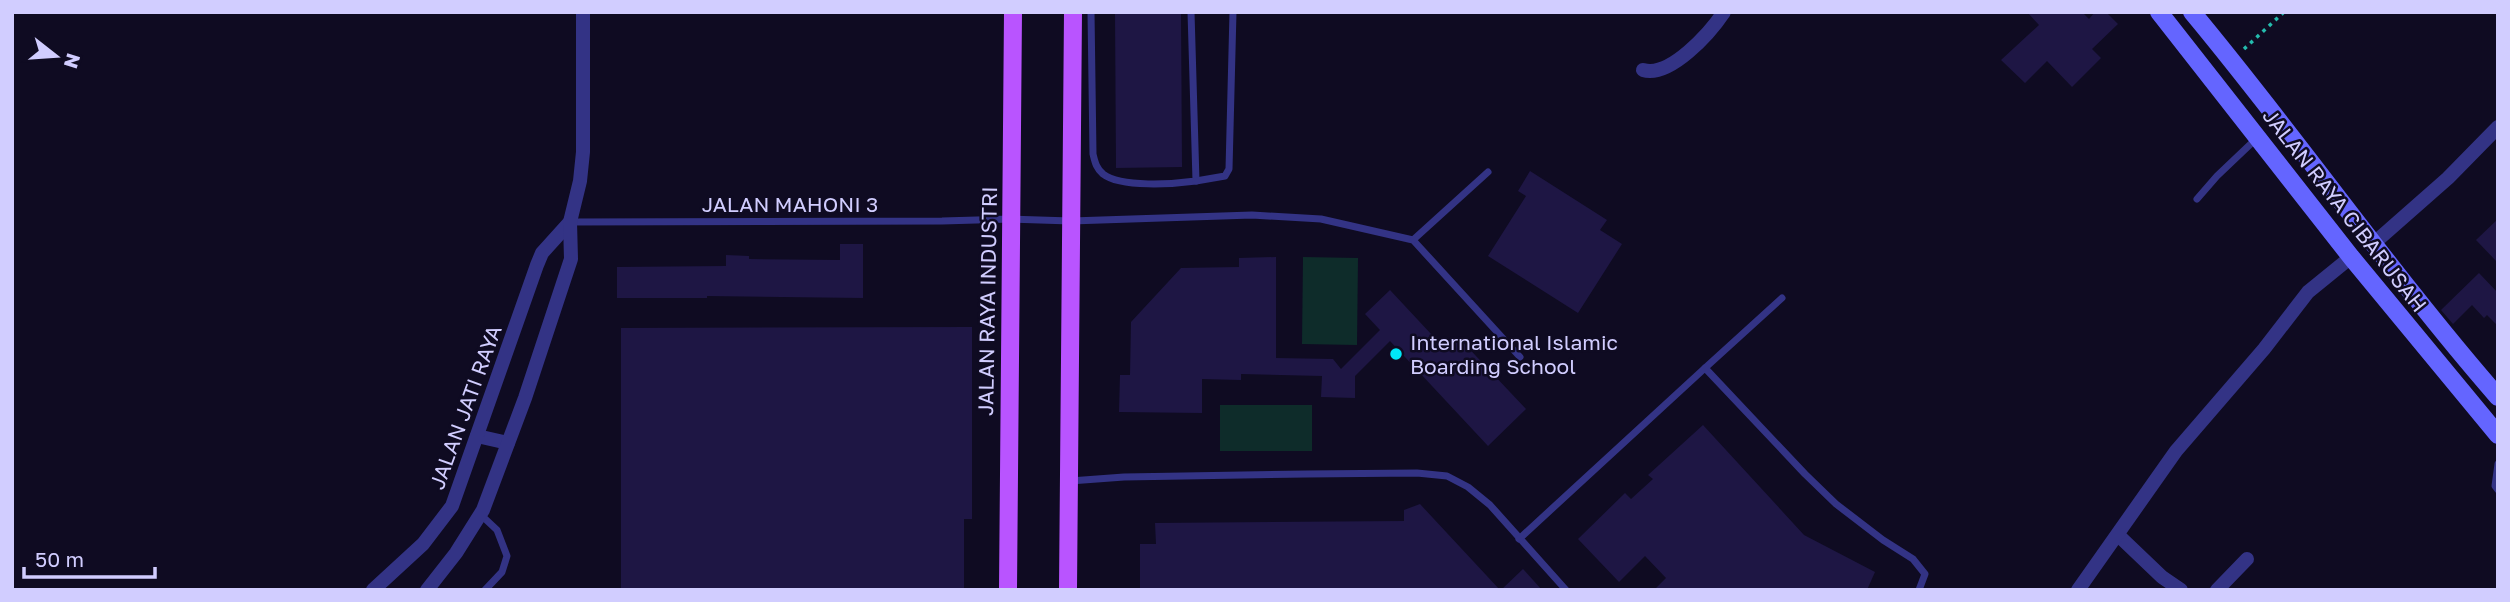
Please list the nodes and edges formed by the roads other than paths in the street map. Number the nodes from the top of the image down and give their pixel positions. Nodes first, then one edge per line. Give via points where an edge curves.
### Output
1 (583, 12) edge
2 (1013, 12) edge
3 (1073, 12) edge
4 (1091, 12) edge
5 (1191, 12) edge
6 (1233, 12) edge
7 (1724, 12) edge
8 (2159, 12) edge
9 (2192, 12) edge
10 (1643, 70) dead end
11 (2498, 127) edge
12 (2259, 137) junction
13 (1488, 172) dead end
14 (1196, 181) junction
15 (2197, 199) dead end
16 (1011, 219) junction
17 (1071, 221) junction
18 (570, 222) junction
19 (1413, 240) junction
20 (2373, 244) junction
21 (2351, 257) junction
22 (1782, 298) dead end
23 (1520, 357) dead end
24 (1705, 368) junction
25 (2498, 397) edge
26 (2498, 435) edge
27 (477, 436) junction
28 (508, 443) junction
29 (2498, 464) edge
30 (1070, 481) junction
31 (2498, 490) edge
32 (480, 514) junction
33 (2118, 535) junction
34 (1519, 538) junction
35 (2247, 559) dead end
36 (373, 590) edge
37 (427, 590) edge
38 (485, 590) edge
39 (1008, 590) edge
40 (1068, 590) edge
41 (1566, 590) edge
42 (1919, 590) edge
43 (2078, 590) edge
44 (2181, 590) edge
45 (2217, 590) edge

1 - 18 street, JALAN JATI RAYA via 583,152
2 - 16 main road, JALAN RAYA INDUSTRI
3 - 17 main road
4 - 14 lane via 1096,167 1119,181
5 - 14 lane
6 - 14 lane via 1229,169 1219,179
7 - 10 street via 1700,41 1665,68 1652,73
8 - 12 street, JALAN RAYA CIBARUSAH
9 - 20 street, JALAN RAYA CIBARUSAH
11 - 20 street
12 - 15 lane
12 - 21 street, JALAN RAYA CIBARUSAH
13 - 19 lane
16 - 17 lane, JALAN MAHONI 3
16 - 18 lane, JALAN MAHONI 3
16 - 39 main road, JALAN RAYA INDUSTRI
17 - 19 lane, JALAN MAHONI 3 via 1291,216
17 - 30 main road
18 - 27 street, JALAN JATI RAYA via 542,253
18 - 28 street, JALAN JATI RAYA via 571,259
19 - 23 lane
20 - 25 street, JALAN RAYA CIBARUSAH
21 - 26 street, JALAN RAYA CIBARUSAH
21 - 33 street via 2308,292 2176,451
22 - 24 lane
24 - 34 lane
24 - 42 lane via 1836,504 1913,559 1925,574
27 - 28 street
27 - 36 street, JALAN JATI RAYA via 452,506 423,544
28 - 32 street, JALAN JATI RAYA
29 - 31 lane
30 - 34 lane via 1307,474 1447,476 1476,492
30 - 40 main road
32 - 37 street, JALAN JATI RAYA
32 - 38 lane via 507,551 502,572
33 - 43 street
33 - 44 street
34 - 41 lane
35 - 45 street

